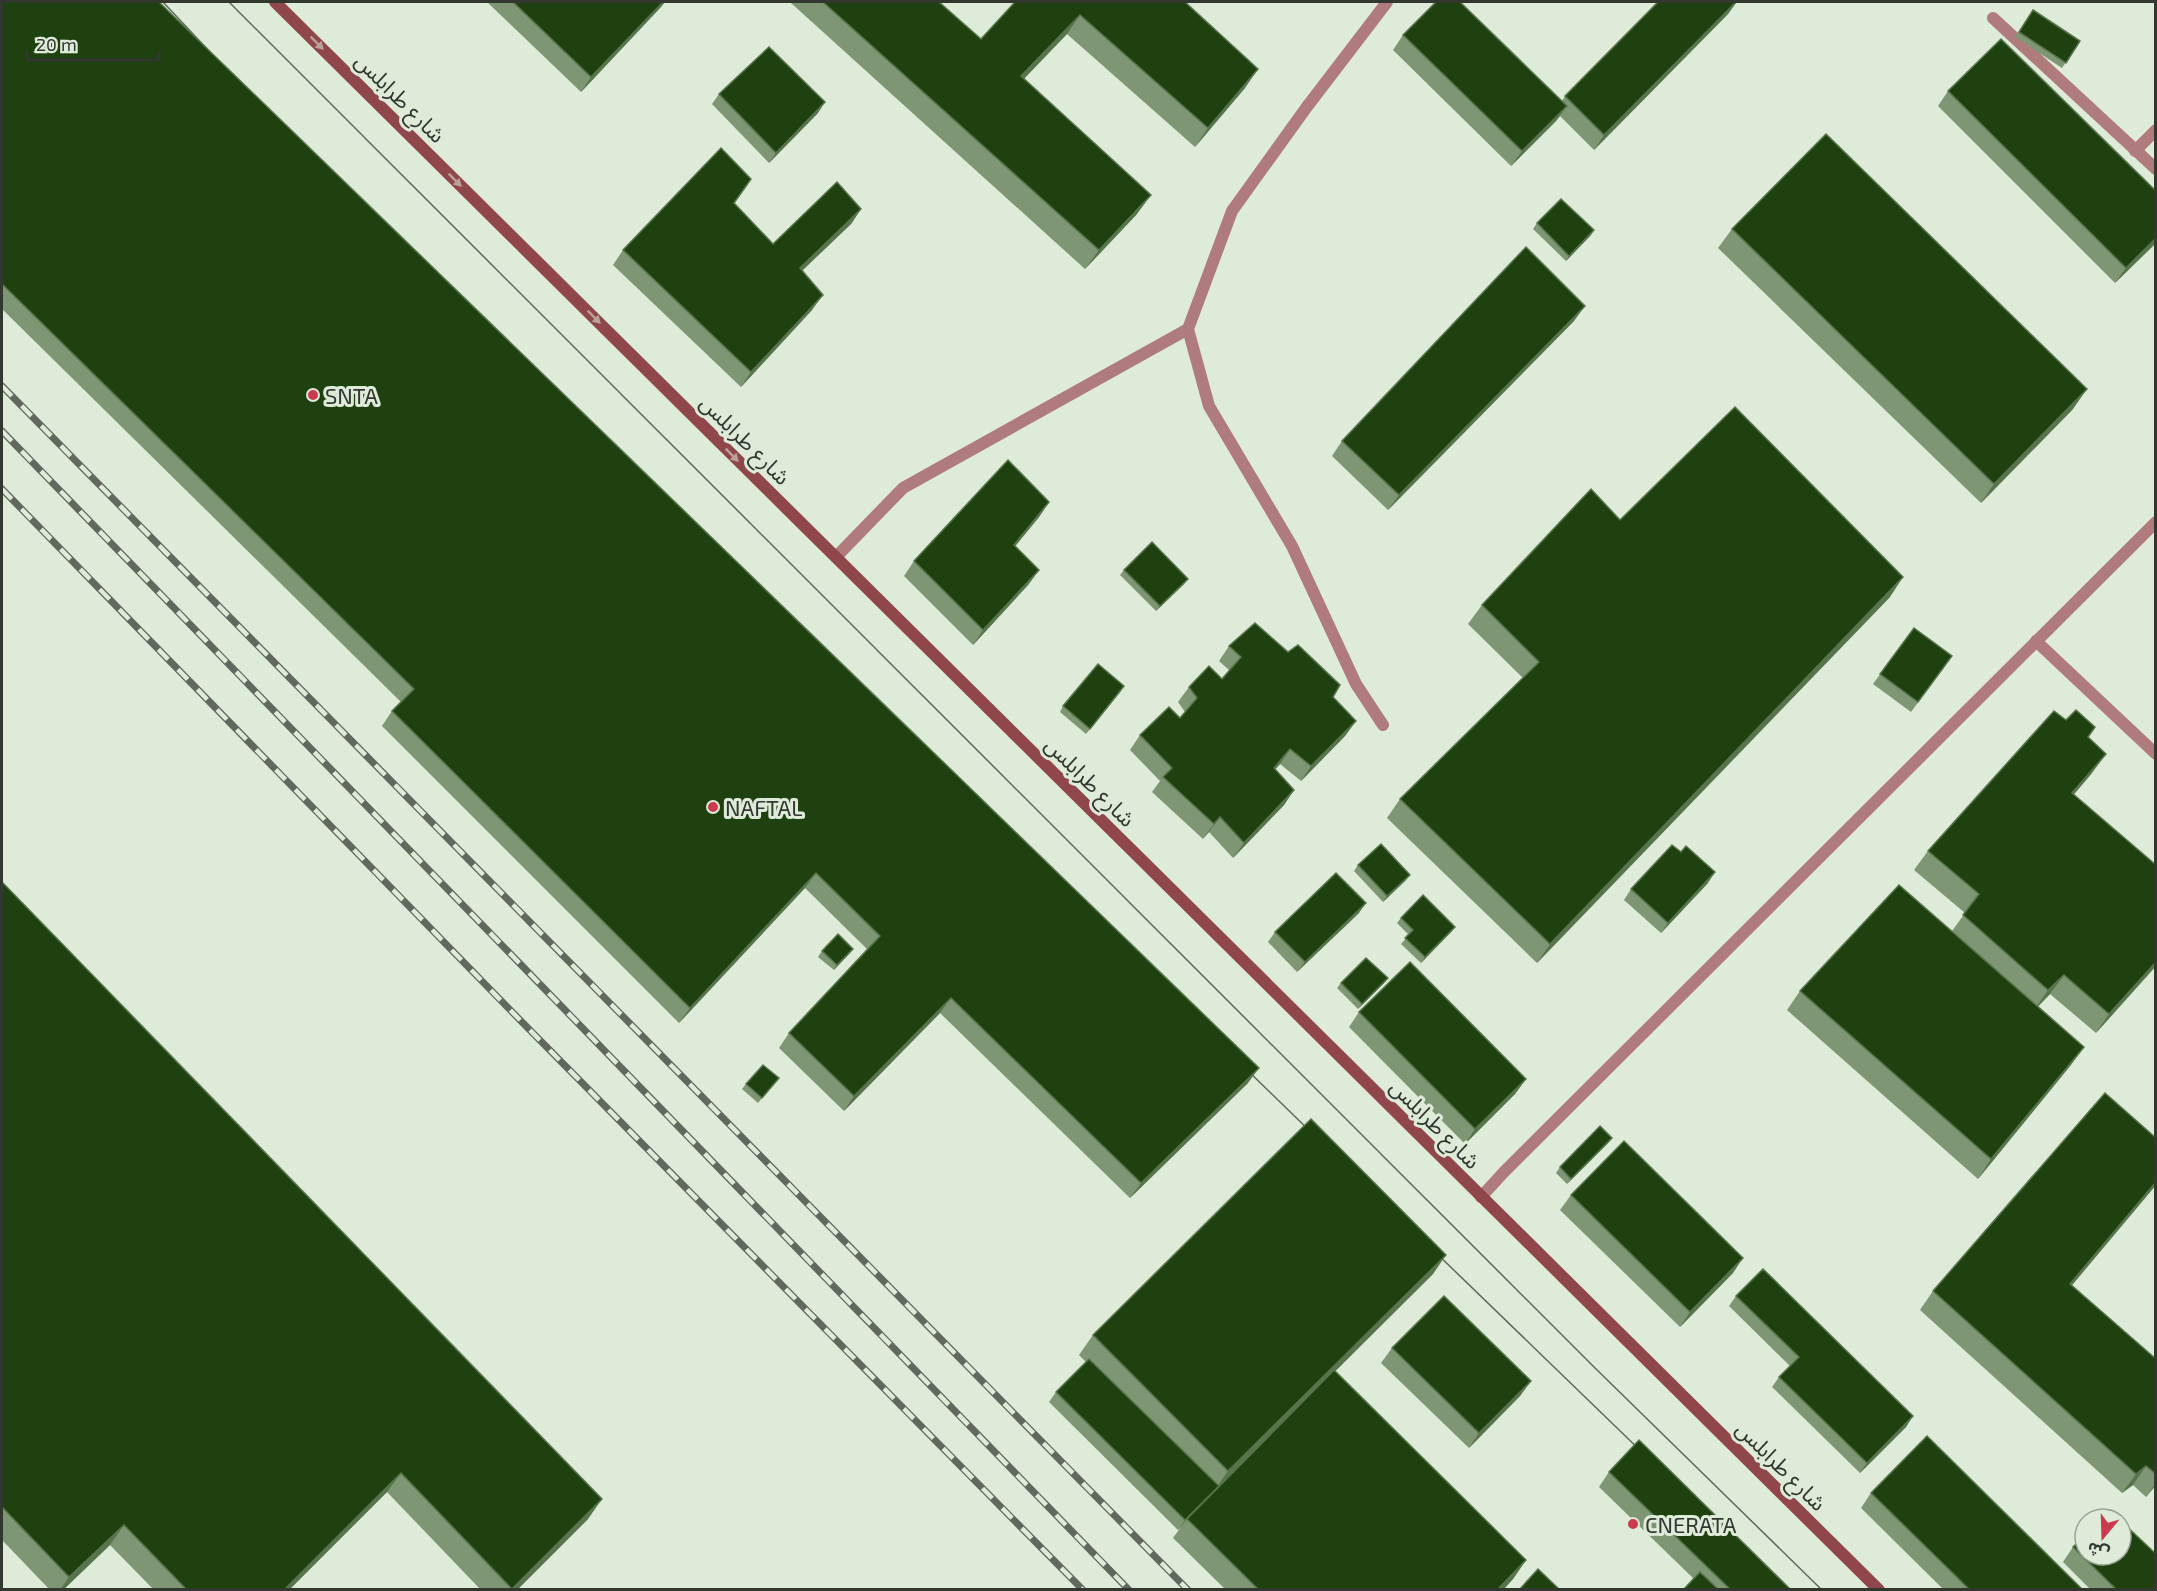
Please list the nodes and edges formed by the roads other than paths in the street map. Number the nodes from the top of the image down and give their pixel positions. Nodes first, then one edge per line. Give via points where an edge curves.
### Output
1 (275, 2) edge
2 (1387, 2) edge
3 (1993, 18) dead end
4 (2156, 130) edge
5 (2135, 151) junction
6 (2156, 170) edge
7 (1188, 329) junction
8 (2156, 522) edge
9 (836, 557) junction
10 (2037, 641) junction
11 (1383, 725) dead end
12 (2156, 754) edge
13 (1481, 1197) junction
14 (1879, 1590) edge

1 -> 9 main road, شارع طرابلس
2 - 7 lane via 1232,211
3 - 5 lane
4 - 5 lane
5 - 6 lane
7 - 9 lane via 903,488
7 - 11 lane via 1209,406 1292,546 1356,684
8 - 10 lane
9 - 13 main road, شارع طرابلس
10 - 12 lane
10 - 13 lane
13 - 14 main road, شارع طرابلس

